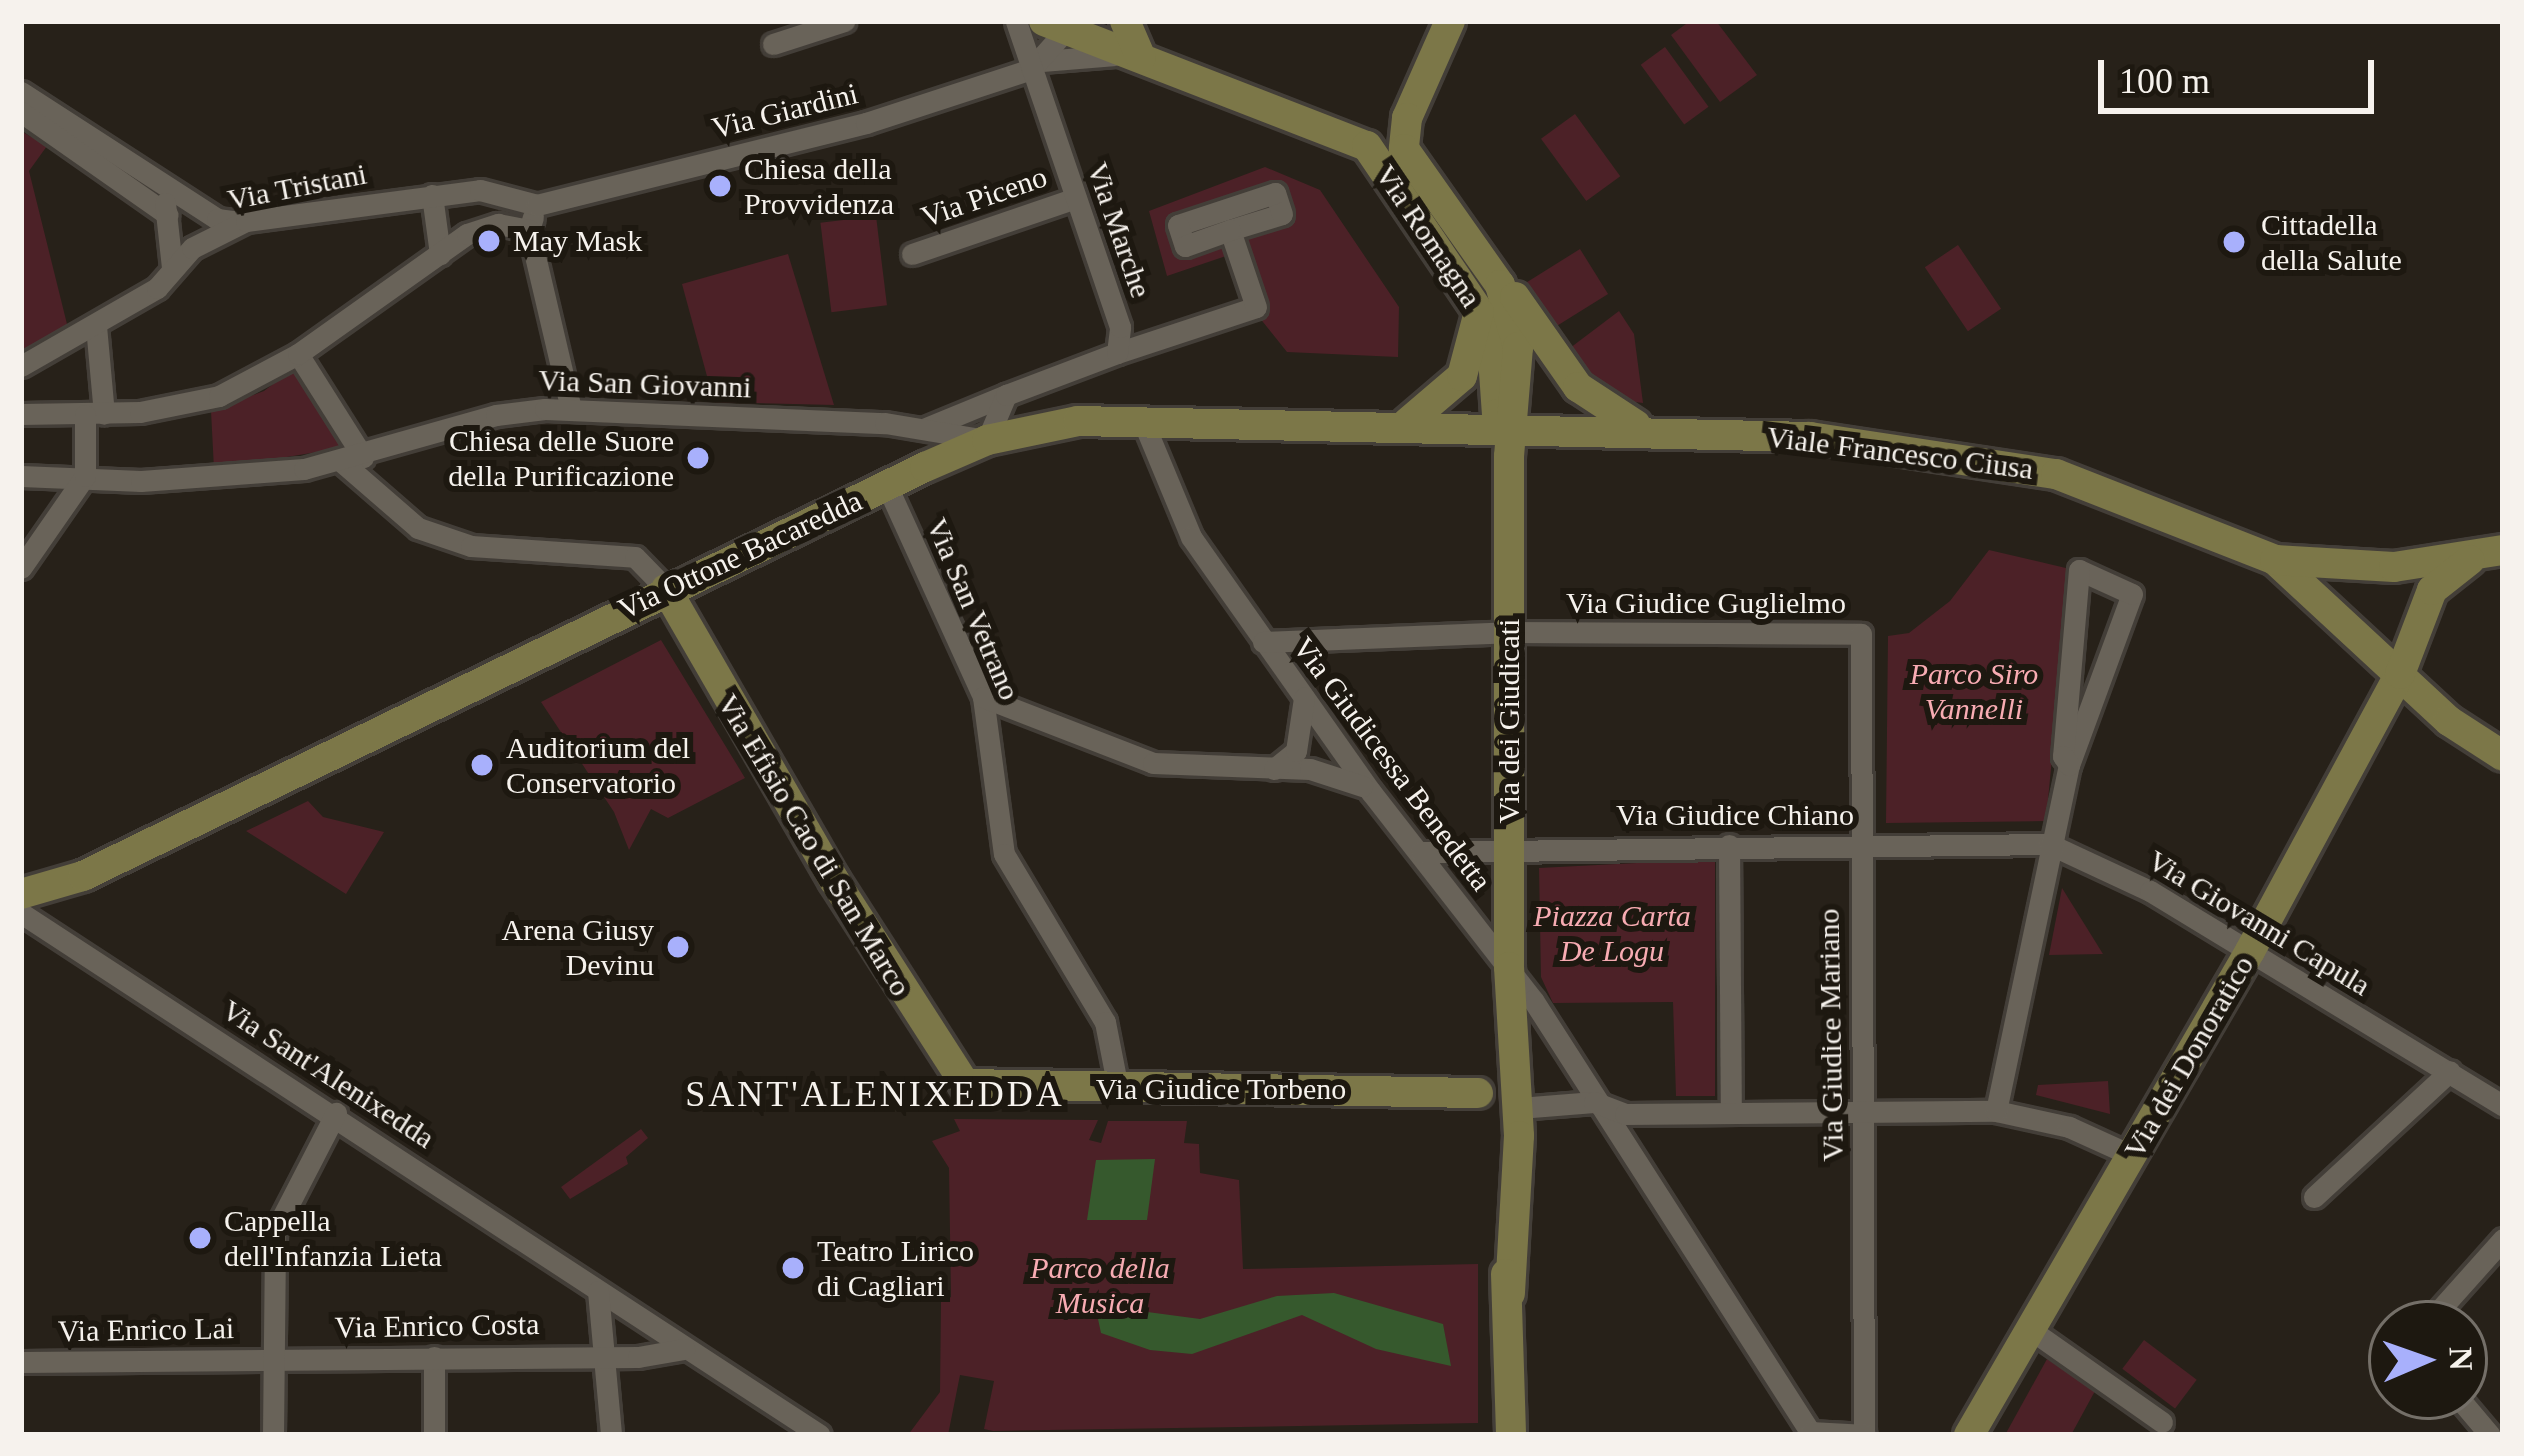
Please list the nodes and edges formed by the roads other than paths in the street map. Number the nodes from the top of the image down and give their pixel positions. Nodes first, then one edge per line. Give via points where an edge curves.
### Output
1 (844, 21) edge
2 (1016, 21) edge
3 (1125, 21) edge
4 (1435, 21) edge
5 (1450, 21) edge
6 (1060, 24) edge
7 (773, 44) dead end
8 (1141, 58) junction
9 (1430, 59) junction
10 (1038, 71) junction
11 (21, 92) edge
12 (21, 112) edge
13 (1407, 118) junction
14 (1367, 146) junction
15 (160, 185) junction
16 (491, 191) junction
17 (422, 197) junction
18 (1076, 198) junction
19 (537, 205) junction
20 (168, 215) junction
21 (246, 221) junction
22 (492, 226) junction
23 (529, 230) junction
24 (1231, 230) dead end
25 (440, 254) junction
26 (912, 254) dead end
27 (172, 267) junction
28 (1500, 285) junction
29 (1479, 312) junction
30 (97, 326) junction
31 (1117, 353) junction
32 (298, 354) junction
33 (21, 366) edge
34 (1006, 395) junction
35 (571, 409) junction
36 (21, 414) edge
37 (94, 414) junction
38 (1142, 419) junction
39 (1407, 423) junction
40 (926, 428) junction
41 (1509, 428) junction
42 (1648, 429) junction
43 (987, 440) junction
44 (353, 460) junction
45 (21, 476) edge
46 (86, 476) junction
47 (886, 486) junction
48 (2501, 550) edge
49 (2275, 560) junction
50 (21, 568) edge
51 (668, 595) junction
52 (1508, 632) junction
53 (1861, 634) joint
54 (1263, 642) junction
55 (2400, 674) junction
56 (983, 697) junction
57 (1304, 698) junction
58 (1037, 724) junction
59 (990, 744) junction
60 (2503, 756) edge
61 (2069, 765) junction
62 (1274, 769) junction
63 (1371, 792) junction
64 (1858, 844) junction
65 (2049, 844) junction
66 (1729, 845) junction
67 (1509, 847) junction
68 (1420, 852) junction
69 (21, 893) edge
70 (21, 914) edge
71 (2250, 951) junction
72 (1509, 967) junction
73 (1510, 1015) junction
74 (2450, 1072) junction
75 (965, 1084) joint
76 (1118, 1088) junction
77 (1478, 1093) junction
78 (1594, 1102) junction
79 (2503, 1106) edge
80 (1519, 1108) junction
81 (1731, 1112) junction
82 (1862, 1112) junction
83 (1996, 1112) junction
84 (336, 1113) junction
85 (2133, 1156) junction
86 (2314, 1197) dead end
87 (2503, 1239) edge
88 (598, 1291) junction
89 (1510, 1294) junction
90 (2448, 1300) edge
91 (2031, 1330) junction
92 (684, 1349) junction
93 (602, 1354) junction
94 (434, 1357) junction
95 (273, 1358) junction
96 (21, 1362) edge
97 (2162, 1422) dead end
98 (1811, 1433) edge
99 (273, 1435) edge
100 (434, 1435) edge
101 (610, 1435) edge
102 (820, 1435) edge
103 (1511, 1435) edge
104 (1865, 1435) edge
105 (1969, 1435) edge

1 - 7 street
2 - 10 street, Via Marche
3 - 8 street
4 - 9 street
5 - 9 street
6 - 8 street, Via Romagna
6 - 10 street
8 - 10 street, Via Giardini
8 - 14 street, Via Romagna
9 - 13 street
10 - 18 street, Via Marche
10 - 19 street, Via Giardini
11 - 15 street
12 - 20 street
13 - 14 street
13 - 28 street, Via Romagna via 1404,149 1414,169
14 - 29 street, Via Romagna
15 - 20 street
15 - 21 street via 217,219
16 - 17 street, Via Tristani
16 - 19 street
16 - 22 street
17 - 21 street, Via Tristani
17 - 25 street
18 - 26 street, Via Piceno
18 - 31 street, Via Marche via 1120,327
19 - 23 street
20 - 27 street
21 - 27 street, Via Tristani
22 - 23 street
22 - 25 street
23 - 35 street
24 - 31 street via 1256,307
25 - 32 street
27 - 30 street, Via Tristani via 157,288
28 - 41 street, Via Romagna via 1518,347 1518,412
28 - 42 street via 1591,400
29 - 39 street via 1462,376
29 - 41 street, Via Romagna via 1495,339 1498,414
30 - 33 street, Via Tristani
30 - 37 street
31 - 34 street
32 - 37 street via 219,396
32 - 44 street
34 - 40 street
34 - 43 street
35 - 40 street, Via San Giovanni
35 - 44 street, Via San Giovanni via 496,415
36 - 37 street
37 - 46 street
38 - 39 street, Via Ottone Bacaredda
38 - 43 street, Via Ottone Bacaredda via 1078,421
38 - 54 street, Via Giudicessa Benedetta via 1191,537
39 - 41 street, Via Ottone Bacaredda
40 - 43 street, Via San Giovanni
41 - 42 street, Viale Francesco Ciusa
41 - 52 street, Via dei Giudicati
42 - 49 street, Viale Francesco Ciusa via 1810,437 2028,467 2108,490
43 - 47 street, Via Ottone Bacaredda
44 - 46 street, Via San Giovanni via 160,480
44 - 51 street via 418,528 471,546 634,557
45 - 46 street, Via San Giovanni
46 - 50 street
47 - 51 street, Via Ottone Bacaredda
47 - 56 street, Via San Vetrano
48 - 49 street, Viale Francesco Ciusa via 2411,565
48 - 55 street via 2448,571 2432,590
49 - 55 street, Viale Francesco Ciusa
51 - 69 street, Via Ottone Bacaredda via 83,876
51 - 75 street, Via Efisio Cao di San Marco
52 - 53 street, Via Giudice Guglielmo
52 - 54 street, Via Giudice Guglielmo
52 - 67 street, Via dei Giudicati
53 - 64 street, Via Giudice Mariano
54 - 57 street, Via Giudicessa Benedetta
55 - 60 street, Viale Francesco Ciusa via 2449,722
55 - 71 street, Via dei Donoratico
56 - 58 street
56 - 59 street, Via San Vetrano
57 - 62 street via 1295,751
57 - 63 street, Via Giudicessa Benedetta
58 - 59 street
58 - 62 street via 1153,763
59 - 76 street, Via San Vetrano via 1004,854 1105,1022
61 - 61 street via 2132,594 2079,570 2063,756
61 - 65 street
62 - 63 street via 1342,776
63 - 68 street, Via Giudicessa Benedetta
64 - 65 street, Via Giudice Chiano
64 - 66 street, Via Giudice Chiano
64 - 82 street, Via Giudice Mariano
65 - 71 street, Via Giovanni Capula
65 - 83 street
66 - 67 street, Via Giudice Chiano
66 - 81 street
67 - 68 street, Via Giudice Chiano
67 - 72 street, Via dei Giudicati
68 - 72 street, Via Giudicessa Benedetta
70 - 84 street, Via Sant'Alenixedda
71 - 74 street, Via Giovanni Capula
71 - 85 street, Via dei Donoratico
72 - 73 street, Via dei Giudicati
72 - 78 street, Via Giudicessa Benedetta
73 - 77 street, Via dei Giudicati via 1499,1076
73 - 80 street, Via dei Giudicati
74 - 79 street, Via Giovanni Capula
74 - 86 street
75 - 76 street, Via Giudice Torbeno
76 - 77 street, Via Giudice Torbeno
77 - 89 street, Via dei Giudicati via 1504,1124
78 - 80 street
78 - 81 street via 1625,1114
78 - 98 street, Via Giudicessa Benedetta
80 - 89 street, Via dei Giudicati
81 - 82 street
82 - 83 street
82 - 104 street, Via Giudice Mariano
83 - 85 street via 2069,1127
84 - 88 street, Via Sant'Alenixedda
84 - 95 street via 275,1231
85 - 91 street, Via dei Donoratico
87 - 90 street
88 - 92 street, Via Sant'Alenixedda
88 - 93 street
89 - 103 street, Via dei Giudicati
91 - 97 street
91 - 105 street, Via dei Donoratico
92 - 93 street
92 - 102 street, Via Sant'Alenixedda
93 - 94 street, Via Enrico Costa
93 - 101 street
94 - 95 street, Via Enrico Costa
94 - 100 street
95 - 96 street, Via Enrico Lai
95 - 99 street
98 - 104 street

